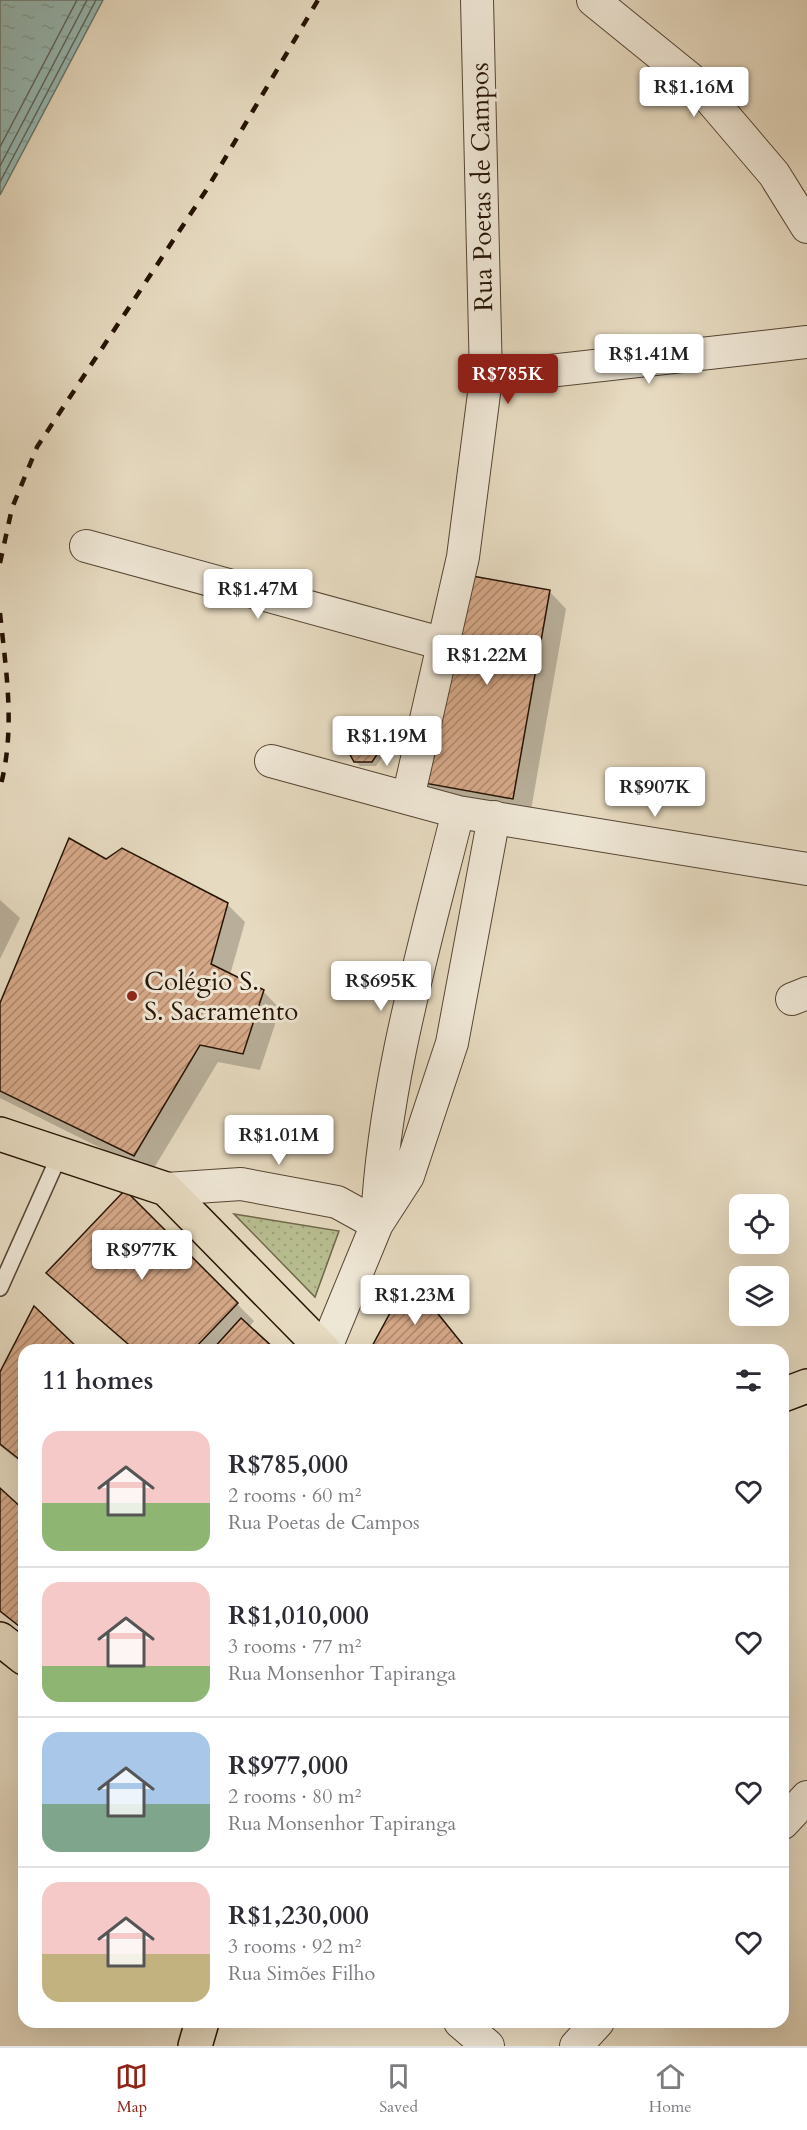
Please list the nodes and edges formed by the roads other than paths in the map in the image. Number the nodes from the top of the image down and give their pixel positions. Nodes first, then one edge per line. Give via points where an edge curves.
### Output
1 (477, 0) edge
2 (593, 0) edge
3 (807, 227) edge
4 (807, 342) edge
5 (486, 378) junction
6 (86, 546) dead end
7 (444, 644) junction
8 (271, 761) dead end
9 (408, 798) junction
10 (458, 812) junction
11 (494, 817) junction
12 (807, 869) edge
13 (403, 1028) junction
14 (452, 1043) junction
15 (0, 1134) edge
16 (60, 1154) junction
17 (165, 1190) junction
18 (377, 1224) junction
19 (0, 1288) edge
20 (319, 1344) edge
21 (327, 1344) edge
22 (807, 1386) edge
23 (789, 1393) edge
24 (0, 1639) edge
25 (18, 1653) edge
26 (807, 1797) edge
27 (789, 1816) edge
28 (200, 2028) edge
29 (467, 2028) edge
30 (592, 2028) edge
31 (195, 2046) edge
32 (488, 2046) edge
33 (576, 2046) edge

1 - 5 street, Rua Poetas de Campos
2 - 3 street via 699,87 774,174
4 - 5 street
5 - 7 street, Rua Poetas de Campos via 463,557
6 - 7 street
7 - 9 street, Rua Poetas de Campos
8 - 9 street
9 - 10 street
10 - 11 street
10 - 13 street
11 - 12 street
11 - 14 street
13 - 14 street
13 - 18 street via 380,1167
14 - 18 street via 408,1176
15 - 16 main road
16 - 17 main road
16 - 19 lane
17 - 18 street via 241,1184 337,1202
17 - 20 main road
18 - 21 street
22 - 23 main road
24 - 25 main road
26 - 27 street
28 - 31 main road
29 - 32 street
30 - 33 street

